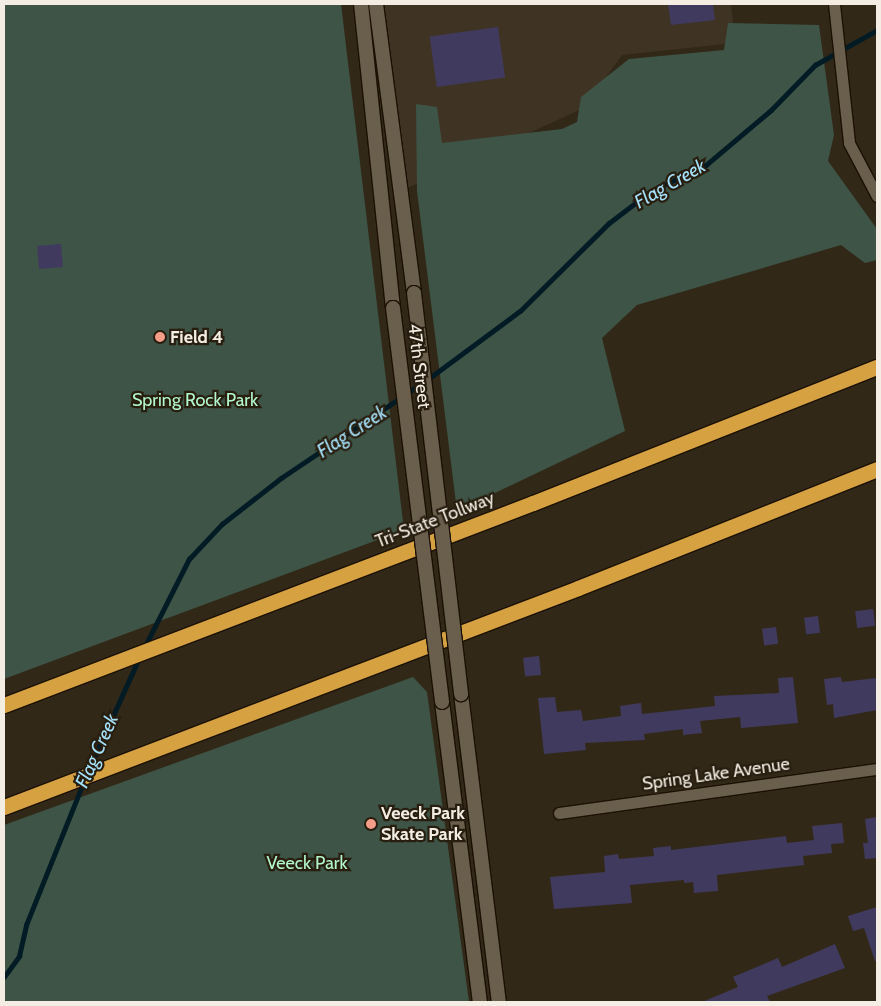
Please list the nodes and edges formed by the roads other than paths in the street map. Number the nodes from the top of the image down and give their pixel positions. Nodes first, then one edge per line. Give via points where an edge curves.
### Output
1 (361, 4) edge
2 (376, 4) edge
3 (835, 6) edge
4 (877, 196) edge
5 (877, 367) edge
6 (877, 469) edge
7 (4, 705) edge
8 (877, 769) edge
9 (4, 807) edge
10 (559, 813) dead end
11 (480, 1002) edge
12 (498, 1002) edge

1 - 11 main road, 47th Street, bridge via 393,308
2 - 12 main road, 47th Street, bridge via 414,293
3 - 4 street via 849,143
5 - 7 highway, Tri-State Tollway via 533,503
6 - 9 highway
8 - 10 street, Spring Lake Avenue

